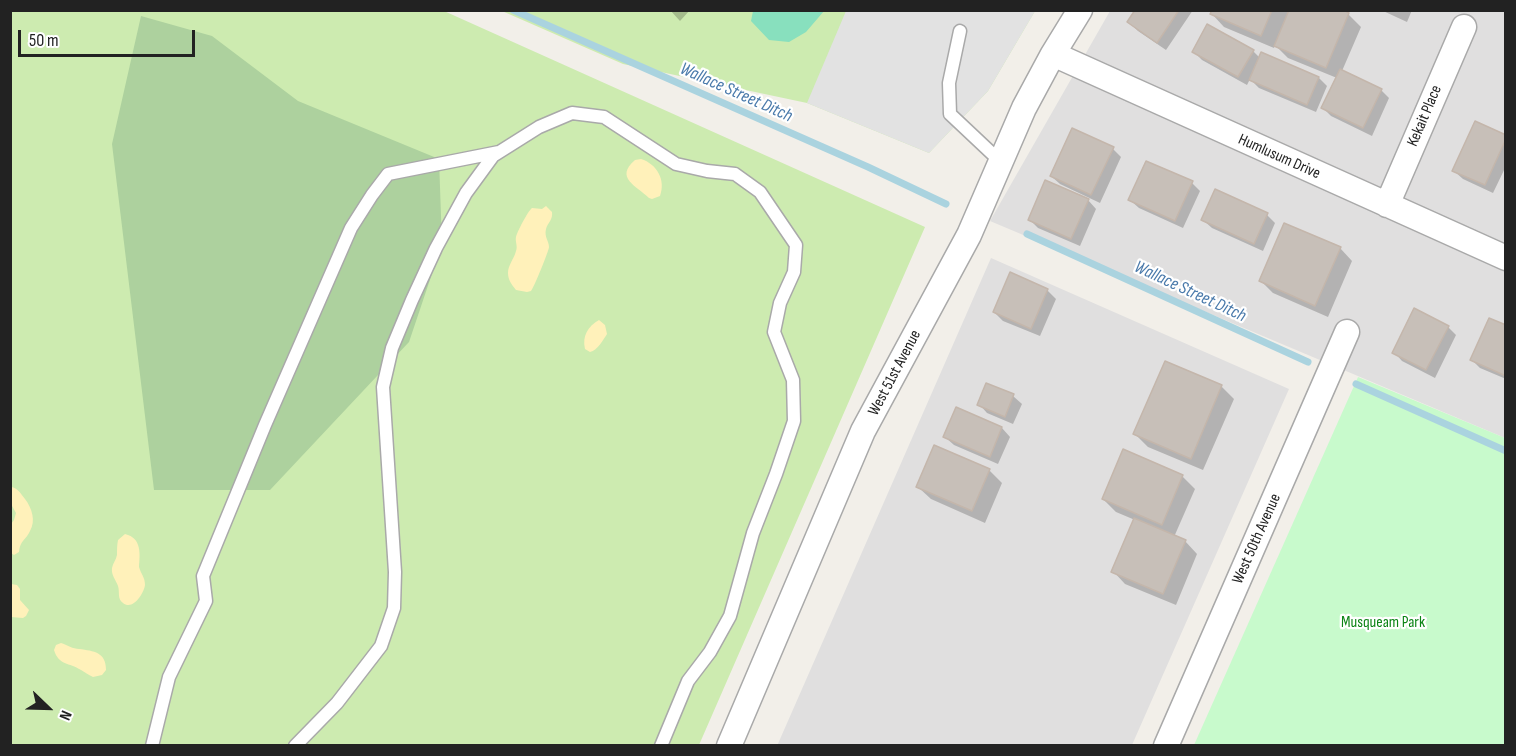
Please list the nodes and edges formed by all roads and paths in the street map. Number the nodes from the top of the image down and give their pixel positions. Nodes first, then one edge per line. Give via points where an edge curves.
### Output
1 (1080, 10) edge
2 (1464, 27) dead end
3 (960, 31) dead end
4 (1053, 54) junction
5 (500, 152) junction
6 (1002, 162) junction
7 (1387, 205) junction
8 (1506, 258) edge
9 (1347, 332) dead end
10 (152, 746) edge
11 (295, 746) edge
12 (661, 746) edge
13 (729, 746) edge
14 (1166, 746) edge

1 - 4 street, West 51st Avenue
2 - 7 street, Kekait Place
3 - 6 lane via 949,84 950,114
4 - 6 street, West 51st Avenue via 1024,108
4 - 7 street, Humlusum Drive
5 - 10 lane via 388,174 351,228 203,576 206,601 169,677
5 - 11 lane via 466,193 436,248 392,348 385,377 395,572 394,608 381,646 337,703
5 - 12 lane via 539,127 572,113 604,117 676,164 735,174 760,192 796,245 794,272 780,303 774,332 793,380 794,421 753,533 730,616 688,681
6 - 13 street, West 51st Avenue via 969,235 863,431
7 - 8 street, Humlusum Drive
9 - 14 street, West 50th Avenue

